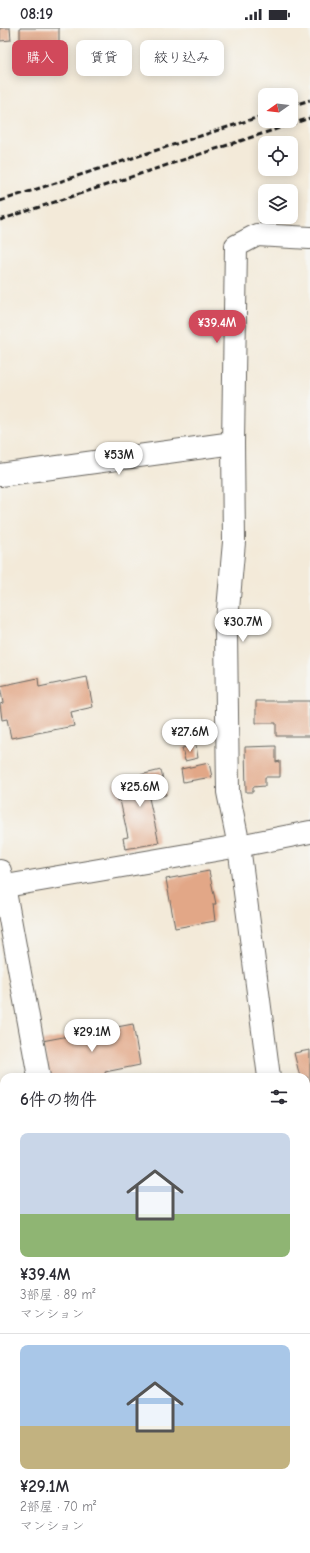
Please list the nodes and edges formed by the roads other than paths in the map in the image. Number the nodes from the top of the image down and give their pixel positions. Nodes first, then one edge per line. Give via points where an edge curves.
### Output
1 (310, 238) edge
2 (233, 443) junction
3 (0, 475) edge
4 (310, 832) edge
5 (239, 846) junction
6 (1, 881) edge
7 (38, 1073) edge
8 (268, 1073) edge

1 - 2 street via 257,235 236,246
2 - 3 street
2 - 5 street via 234,542 226,632 228,792
4 - 5 street
5 - 6 street
5 - 8 street
6 - 7 street

